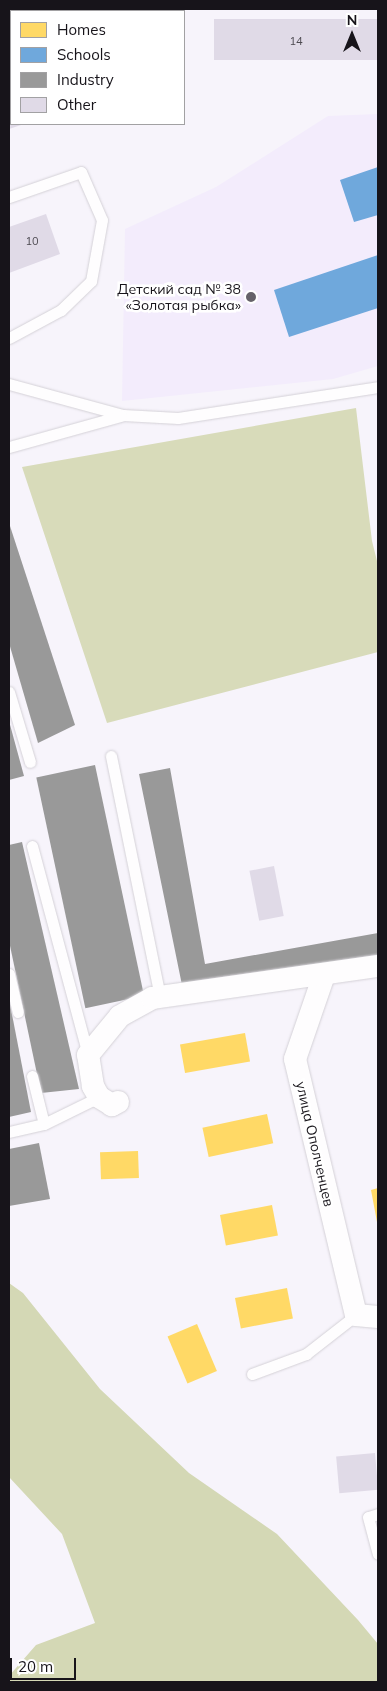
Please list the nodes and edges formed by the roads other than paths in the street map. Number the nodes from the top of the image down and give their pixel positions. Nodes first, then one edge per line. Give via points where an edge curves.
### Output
1 (9, 197) edge
2 (9, 338) edge
3 (9, 384) edge
4 (378, 387) edge
5 (123, 416) junction
6 (9, 447) edge
7 (9, 692) edge
8 (111, 756) dead end
9 (30, 762) dead end
10 (32, 846) dead end
11 (378, 966) edge
12 (9, 974) edge
13 (324, 975) junction
14 (160, 996) junction
15 (18, 1012) dead end
16 (88, 1055) junction
17 (32, 1076) dead end
18 (108, 1099) joint
19 (44, 1124) junction
20 (9, 1132) edge
21 (356, 1315) junction
22 (378, 1316) edge
23 (252, 1374) dead end
24 (378, 1514) edge
25 (378, 1554) edge

1 - 2 lane via 81,172 102,220 91,281 61,310
3 - 5 lane
4 - 5 lane via 178,418
5 - 6 lane
7 - 9 lane
8 - 14 lane
10 - 16 lane
11 - 13 street
12 - 15 lane
13 - 14 street
13 - 21 street, улица Ополченцев via 295,1059
14 - 16 street via 120,1016
16 - 18 street via 93,1086
17 - 19 lane
18 - 19 lane
19 - 20 lane
21 - 22 street
21 - 23 lane via 306,1354
24 - 25 lane via 368,1516

